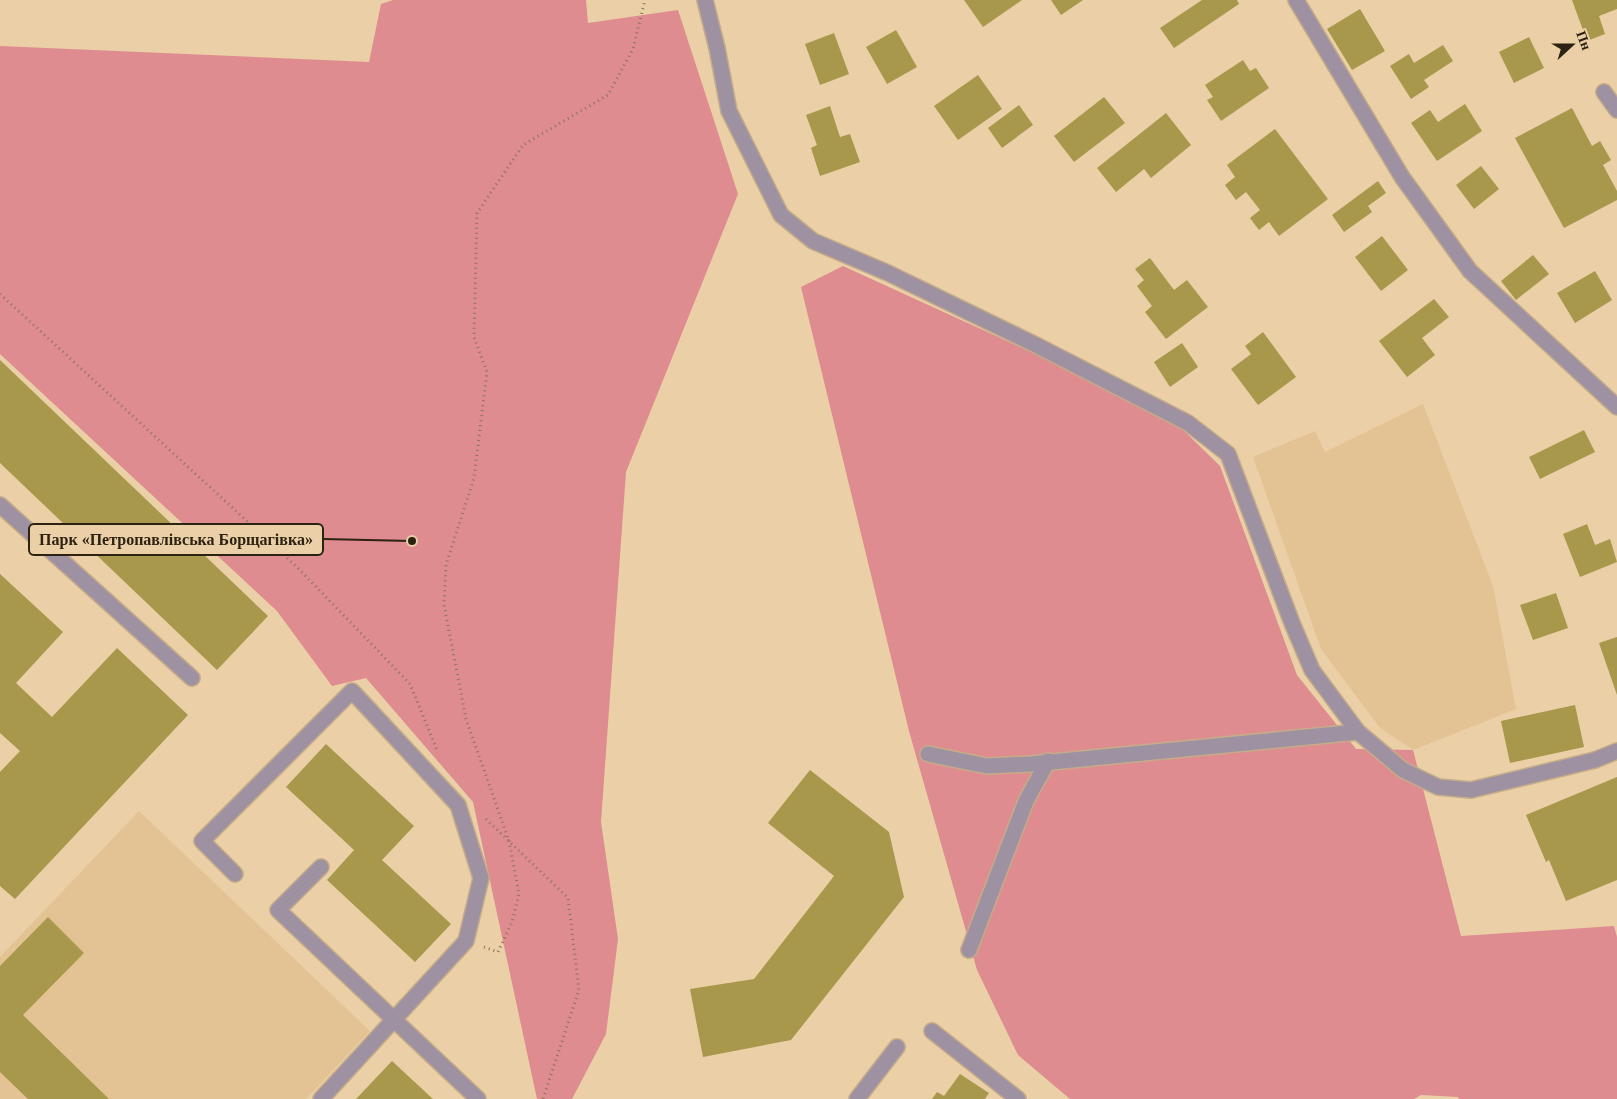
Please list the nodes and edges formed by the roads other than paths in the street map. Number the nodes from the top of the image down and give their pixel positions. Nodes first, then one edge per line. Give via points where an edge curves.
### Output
1 (705, 0) edge
2 (1296, 0) edge
3 (1604, 92) dead end
4 (1617, 110) edge
5 (1617, 407) edge
6 (0, 505) edge
7 (192, 678) dead end
8 (1358, 732) junction
9 (1617, 751) edge
10 (928, 754) dead end
11 (1048, 761) junction
12 (320, 867) dead end
13 (235, 874) dead end
14 (969, 950) dead end
15 (396, 1019) junction
16 (932, 1031) dead end
17 (897, 1047) dead end
18 (321, 1099) edge
19 (478, 1099) edge
20 (857, 1099) edge
21 (1018, 1099) edge

1 - 8 street via 729,111 781,215 813,242 888,273 1034,344 1188,423 1228,454 1312,670
2 - 5 street via 1402,178 1470,271
3 - 4 street
6 - 7 street
8 - 9 street via 1403,770 1438,787 1471,790 1595,760
8 - 11 street
10 - 11 street via 988,766
11 - 14 street via 1026,801
12 - 15 street via 278,910
13 - 15 street via 202,841 352,691 458,804 480,878 466,941
15 - 18 street
15 - 19 street
16 - 21 street
17 - 20 street

